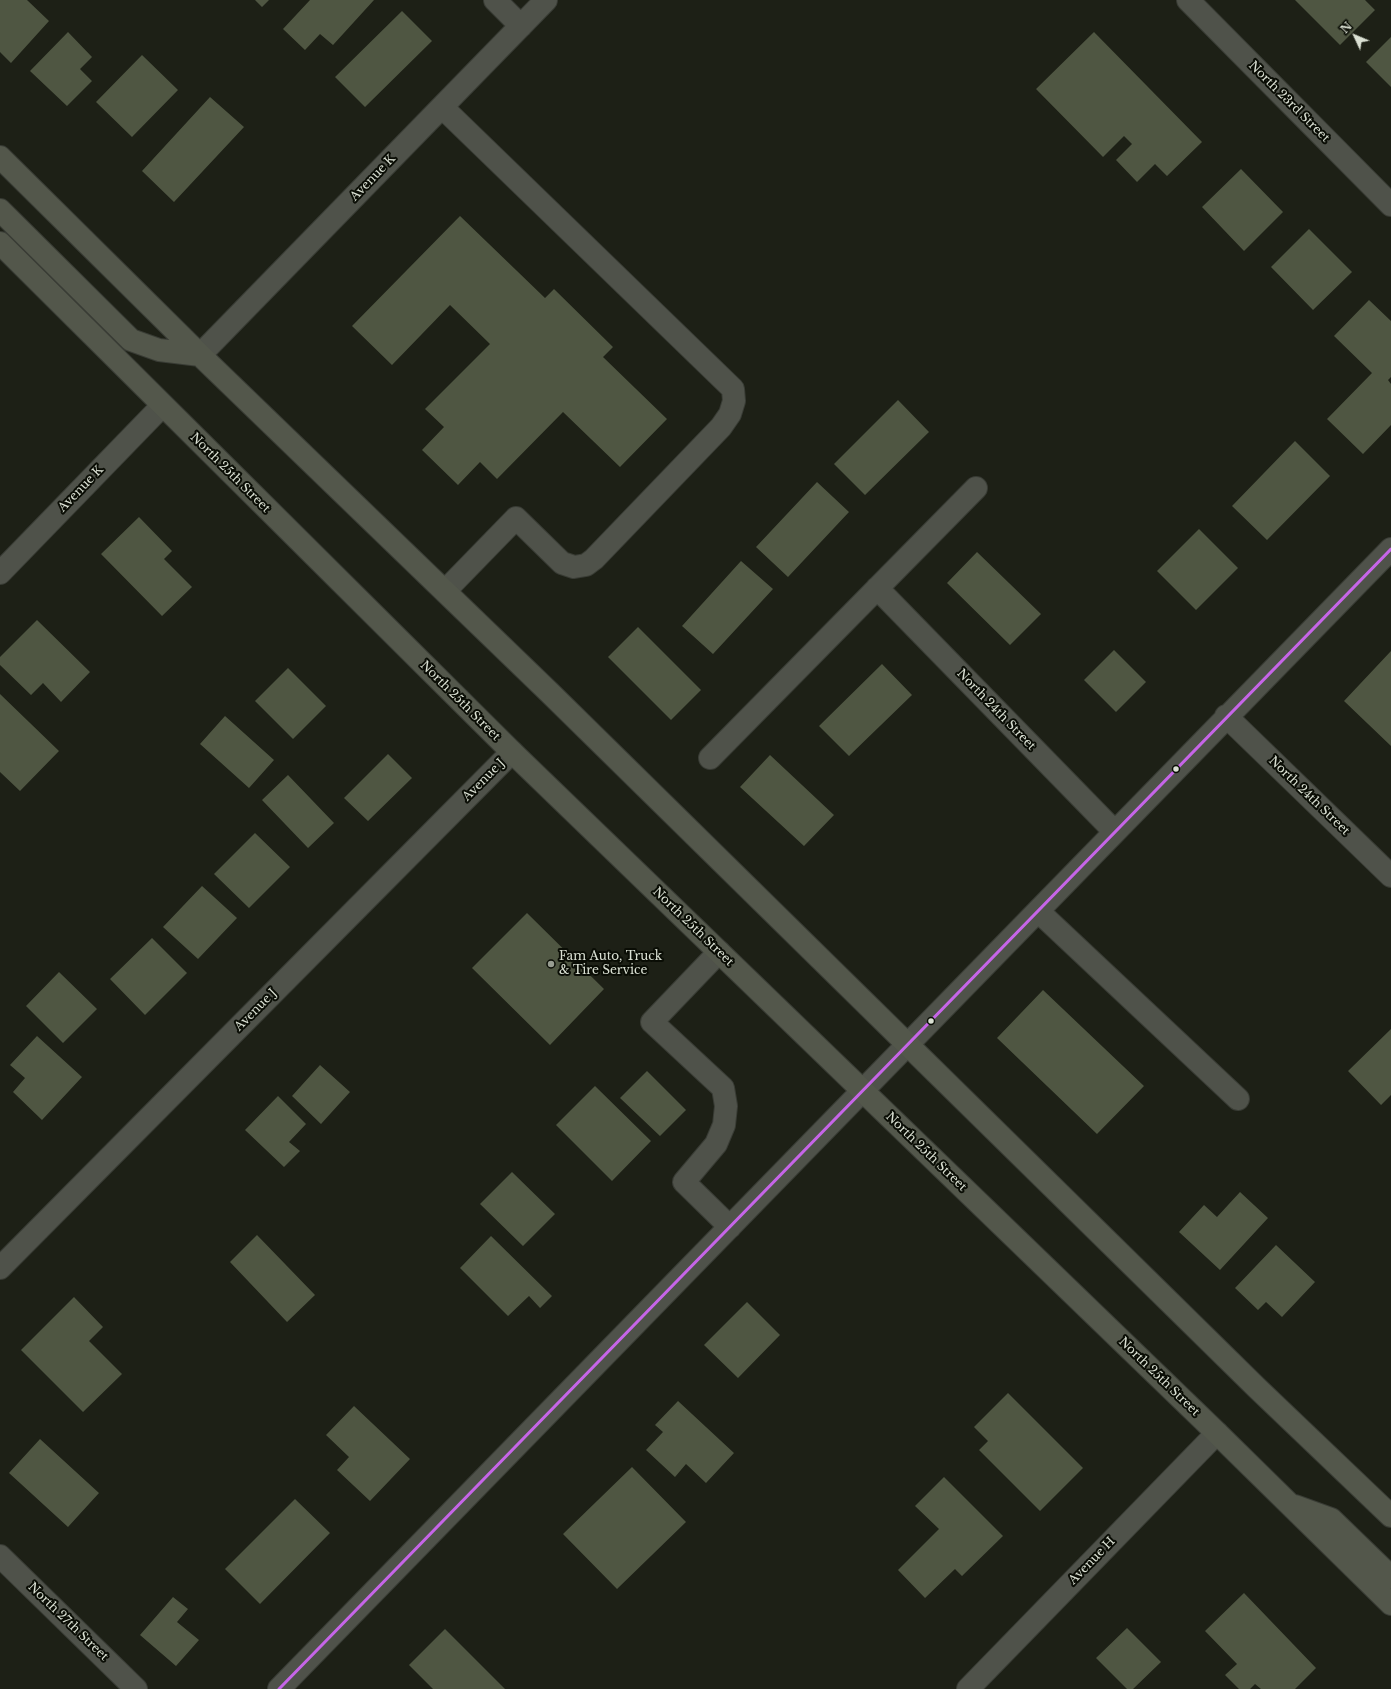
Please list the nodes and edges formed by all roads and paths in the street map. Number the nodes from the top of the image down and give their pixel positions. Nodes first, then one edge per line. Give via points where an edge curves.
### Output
1 (495, 0) edge
2 (546, 0) edge
3 (1188, 0) edge
4 (521, 26) junction
5 (442, 107) junction
6 (0, 157) edge
7 (1391, 205) edge
8 (0, 210) edge
9 (0, 243) edge
10 (200, 355) junction
11 (162, 406) junction
12 (976, 488) dead end
13 (1391, 549) edge
14 (0, 573) edge
15 (877, 588) junction
16 (445, 591) junction
17 (1226, 716) junction
18 (512, 752) junction
19 (710, 758) dead end
20 (1115, 832) junction
21 (1391, 876) edge
22 (1038, 911) junction
23 (719, 952) junction
24 (907, 1044) junction
25 (863, 1091) junction
26 (1238, 1099) dead end
27 (730, 1227) junction
28 (0, 1268) edge
29 (1217, 1433) junction
30 (1288, 1503) junction
31 (1391, 1516) edge
32 (0, 1556) edge
33 (1391, 1577) edge
34 (1391, 1604) edge
35 (136, 1689) edge
36 (279, 1689) edge
37 (968, 1689) edge

1 - 4 street
2 - 4 street, Avenue K
3 - 7 street, North 23rd Street
4 - 5 street, Avenue K
5 - 10 street, Avenue K
5 - 16 street via 733,389 734,400 730,414 721,427 586,565 574,567 562,564 516,518
6 - 10 main road
8 - 10 main road via 131,340 159,350
9 - 11 main road, North 25th Street
10 - 16 main road
11 - 14 street, Avenue K
11 - 18 main road, North 25th Street
12 - 15 street
13 - 17 street
15 - 19 street
15 - 20 street, North 24th Street
16 - 24 main road
17 - 20 street
17 - 21 street, North 24th Street
18 - 23 main road, North 25th Street
18 - 28 street, Avenue J
20 - 22 street
22 - 24 street
22 - 26 street
23 - 25 main road, North 25th Street
23 - 27 street via 652,1022 723,1088 726,1106 724,1125 716,1144 684,1182
24 - 25 street
24 - 31 main road
25 - 27 street
25 - 29 main road, North 25th Street
27 - 36 street
29 - 30 main road, North 25th Street
29 - 37 street, Avenue H
30 - 33 main road via 1331,1519
30 - 34 main road, North 25th Street
32 - 35 street, North 27th Street

